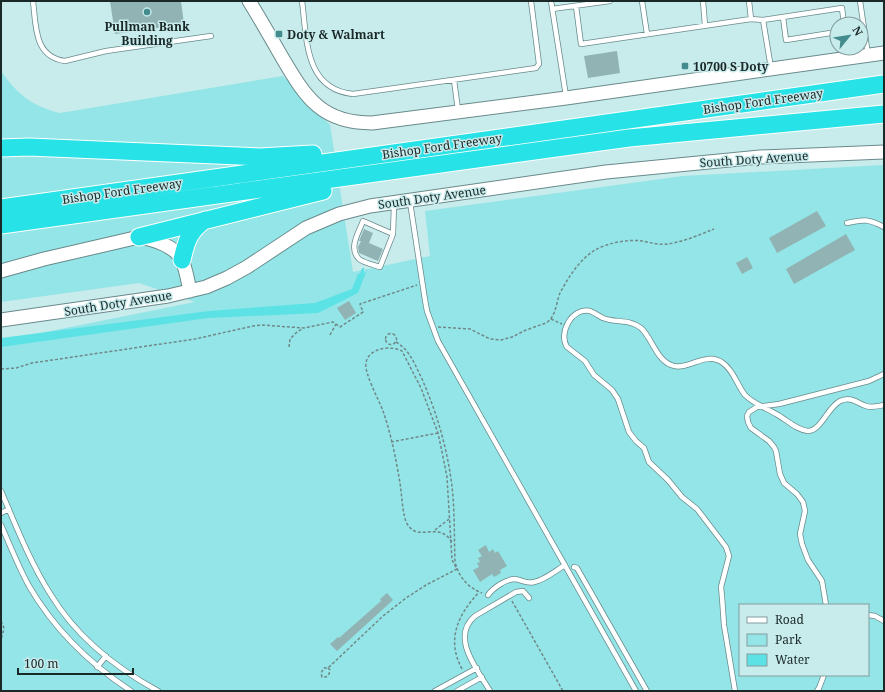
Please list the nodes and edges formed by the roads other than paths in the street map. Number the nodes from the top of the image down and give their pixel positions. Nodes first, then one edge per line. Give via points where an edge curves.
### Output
1 (33, 1) edge
2 (249, 1) edge
3 (302, 1) edge
4 (531, 1) edge
5 (551, 1) edge
6 (610, 1) edge
7 (642, 1) edge
8 (703, 1) edge
9 (749, 1) edge
10 (860, 1) edge
11 (576, 6) junction
12 (552, 9) junction
13 (843, 16) edge
14 (862, 16) edge
15 (783, 17) junction
16 (751, 19) junction
17 (763, 20) junction
18 (705, 25) junction
19 (829, 33) edge
20 (647, 34) junction
21 (211, 36) dead end
22 (884, 53) edge
23 (869, 55) edge
24 (861, 56) edge
25 (771, 68) junction
26 (454, 80) junction
27 (884, 84) edge
28 (566, 98) junction
29 (458, 111) junction
30 (884, 114) edge
31 (1, 148) edge
32 (884, 152) edge
33 (365, 156) junction
34 (423, 166) junction
35 (410, 200) junction
36 (394, 203) junction
37 (1, 208) edge
38 (206, 220) junction
39 (846, 223) dead end
40 (1, 225) edge
41 (884, 227) edge
42 (393, 234) junction
43 (138, 237) junction
44 (182, 260) junction
45 (1, 271) edge
46 (190, 291) junction
47 (1, 320) edge
48 (884, 374) edge
49 (884, 405) edge
50 (762, 406) junction
51 (1, 491) edge
52 (9, 509) junction
53 (1, 513) edge
54 (1, 525) edge
55 (565, 565) junction
56 (574, 566) dead end
57 (488, 595) road end
58 (529, 598) dead end
59 (826, 604) edge
60 (869, 615) edge
61 (884, 621) edge
62 (106, 656) junction
63 (97, 667) junction
64 (477, 668) junction
65 (824, 676) edge
66 (482, 677) junction
67 (130, 691) edge
68 (158, 691) edge
69 (435, 691) edge
70 (457, 691) edge
71 (490, 691) edge
72 (636, 691) edge
73 (647, 691) edge
74 (735, 691) edge
75 (817, 691) edge

1 - 21 lane via 40,44 48,54 59,60
2 - 29 street via 303,92 333,116 352,122 372,123
3 - 26 lane via 309,58 324,83 337,91 353,94
4 - 26 lane via 538,67
5 - 12 lane
6 - 11 lane
7 - 20 lane
8 - 18 lane
9 - 16 lane
10 - 14 lane
11 - 12 lane
11 - 20 lane via 581,44
12 - 28 lane
13 - 15 lane via 842,8
15 - 17 lane
15 - 19 lane via 786,40
16 - 17 lane
16 - 18 lane
17 - 25 lane
18 - 20 lane
22 - 23 street
24 - 25 street
25 - 28 street
26 - 29 lane
27 - 33 highway, Bishop Ford Freeway
28 - 29 street
30 - 34 highway, Bishop Ford Freeway via 629,138
31 - 33 highway via 260,157 337,153
32 - 35 street, South Doty Avenue via 760,157 606,172
33 - 37 highway, Bishop Ford Freeway
34 - 38 highway
34 - 40 highway, Bishop Ford Freeway
35 - 36 street, South Doty Avenue
35 - 55 lane via 427,312 432,326 446,356
36 - 42 lane
36 - 46 street, South Doty Avenue via 370,206 324,220 290,237 227,278
38 - 43 highway
38 - 44 highway via 196,226 191,233
39 - 41 lane via 867,220
42 - 42 lane via 380,267 360,260 355,254 355,241 363,221
43 - 44 street via 165,245
43 - 45 street
44 - 46 street
46 - 47 street, South Doty Avenue via 141,301
48 - 50 lane via 869,381
49 - 50 lane via 871,407 850,399 841,401 830,409 816,428 808,431
50 - 59 lane via 748,412 748,422 772,444 776,451 781,479 803,502 805,511 800,534 802,544 808,560 822,581
50 - 74 lane via 746,395 730,369 722,362 717,359 706,359 684,366 672,366 663,360 646,333 633,323 608,319 584,311 576,314 566,326 565,344 612,390 618,399 629,432 644,448 649,462 697,509 726,547 729,556 722,597
51 - 52 lane
52 - 53 lane
52 - 62 lane via 51,596 75,626
54 - 63 lane via 39,601 64,633
55 - 57 lane via 534,582 512,580 495,588
55 - 72 lane
56 - 73 lane
58 - 64 lane via 523,591 516,592 470,620 465,628 464,639
60 - 61 lane
62 - 63 lane
62 - 68 lane
63 - 67 lane
64 - 66 lane
64 - 69 lane
65 - 75 lane
66 - 70 lane
66 - 71 lane

